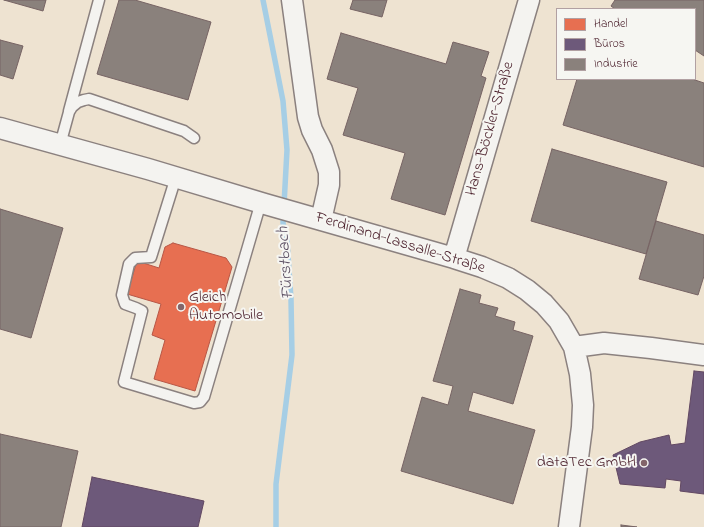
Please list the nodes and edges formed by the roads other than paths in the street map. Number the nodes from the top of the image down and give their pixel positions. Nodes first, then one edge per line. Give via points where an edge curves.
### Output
1 (99, 0) edge
2 (292, 0) edge
3 (529, 0) edge
4 (69, 112) junction
5 (0, 128) edge
6 (194, 138) dead end
7 (60, 145) junction
8 (176, 177) junction
9 (262, 203) junction
10 (312, 217) junction
11 (454, 258) junction
12 (574, 347) junction
13 (704, 355) edge
14 (569, 527) edge

1 - 4 lane
2 - 10 street via 308,117 328,172 329,185
3 - 11 street, Hans-Böckler-Straße
4 - 6 lane via 78,102 89,99 184,131
4 - 7 lane
5 - 7 street, Ferdinand-Lassalle-Straße
7 - 8 street, Ferdinand-Lassalle-Straße
8 - 9 street, Ferdinand-Lassalle-Straße
8 - 9 lane via 151,256 135,258 129,264 122,295 125,304 142,311 124,382 194,403 204,398
9 - 10 street, Ferdinand-Lassalle-Straße
10 - 11 street, Ferdinand-Lassalle-Straße
11 - 12 street, Ferdinand-Lassalle-Straße via 508,278 527,290 559,321
12 - 13 street via 604,343
12 - 14 street, Ferdinand-Lassalle-Straße via 583,405

